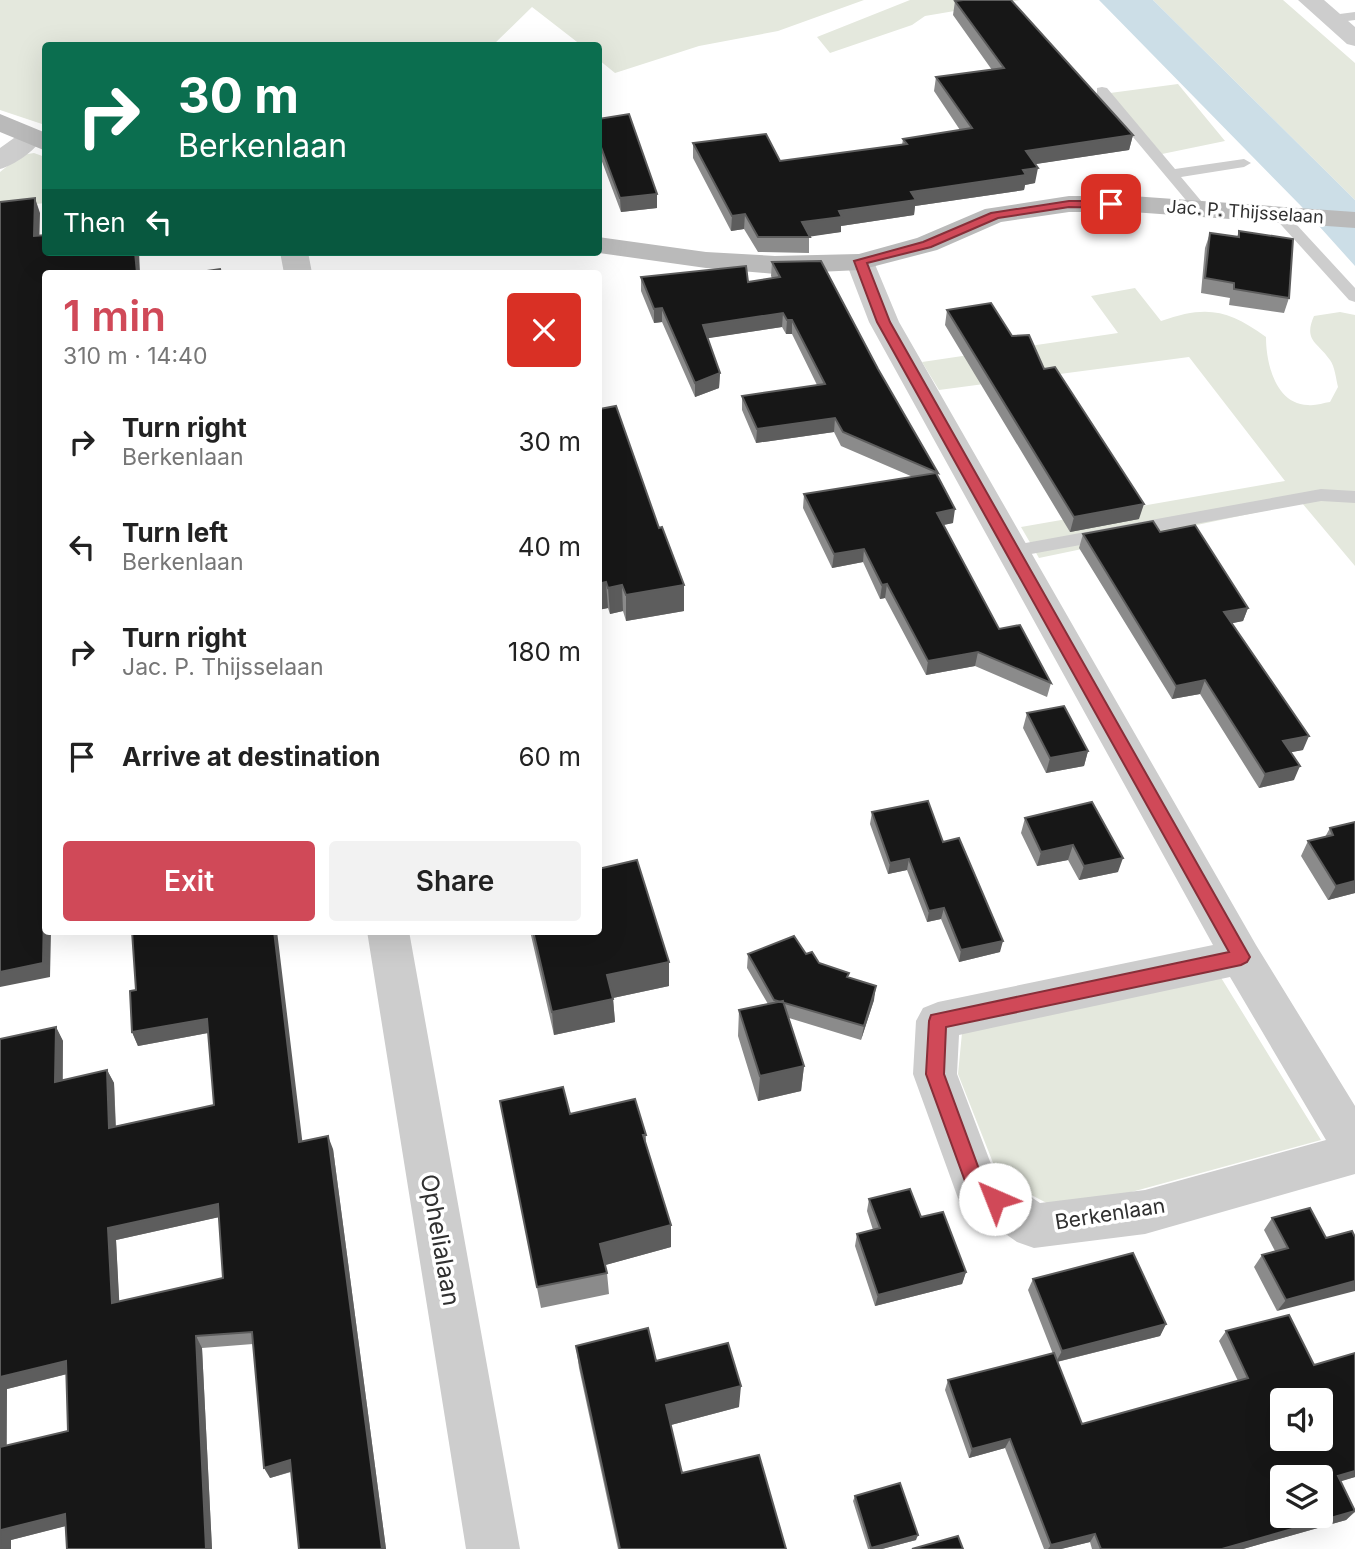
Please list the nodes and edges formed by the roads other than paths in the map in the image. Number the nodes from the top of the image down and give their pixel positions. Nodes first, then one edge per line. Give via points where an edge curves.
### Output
1 (1310, 0) edge
2 (1343, 17) edge
3 (1355, 39) edge
4 (1102, 91) dead end
5 (0, 122) edge
6 (38, 140) edge
7 (0, 161) edge
8 (1244, 163) dead end
9 (1170, 174) junction
10 (1200, 208) junction
11 (1289, 214) junction
12 (1355, 220) edge
13 (602, 246) edge
14 (860, 261) junction
15 (1355, 296) edge
16 (1355, 497) edge
17 (1013, 551) junction
18 (389, 935) edge
19 (1241, 957) junction
20 (1355, 1147) edge
21 (1355, 1153) edge
22 (493, 1549) edge

1 - 2 street
2 - 3 street
4 - 9 lane
5 - 6 street
6 - 7 street
8 - 9 lane
9 - 10 lane
10 - 11 street, Jac. P. Thijsselaan
10 - 14 street, Jac. P. Thijsselaan via 1069,204 995,215 927,244
11 - 12 street, Jac. P. Thijsselaan
11 - 15 lane
13 - 14 street, Jac. P. Thijsselaan via 775,265
14 - 17 street via 884,322
16 - 17 lane via 1321,495
17 - 19 street
18 - 22 street, Ophelialaan
19 - 20 street
19 - 21 street, Berkenlaan via 938,1021 935,1074 976,1186 1034,1226 1145,1212

